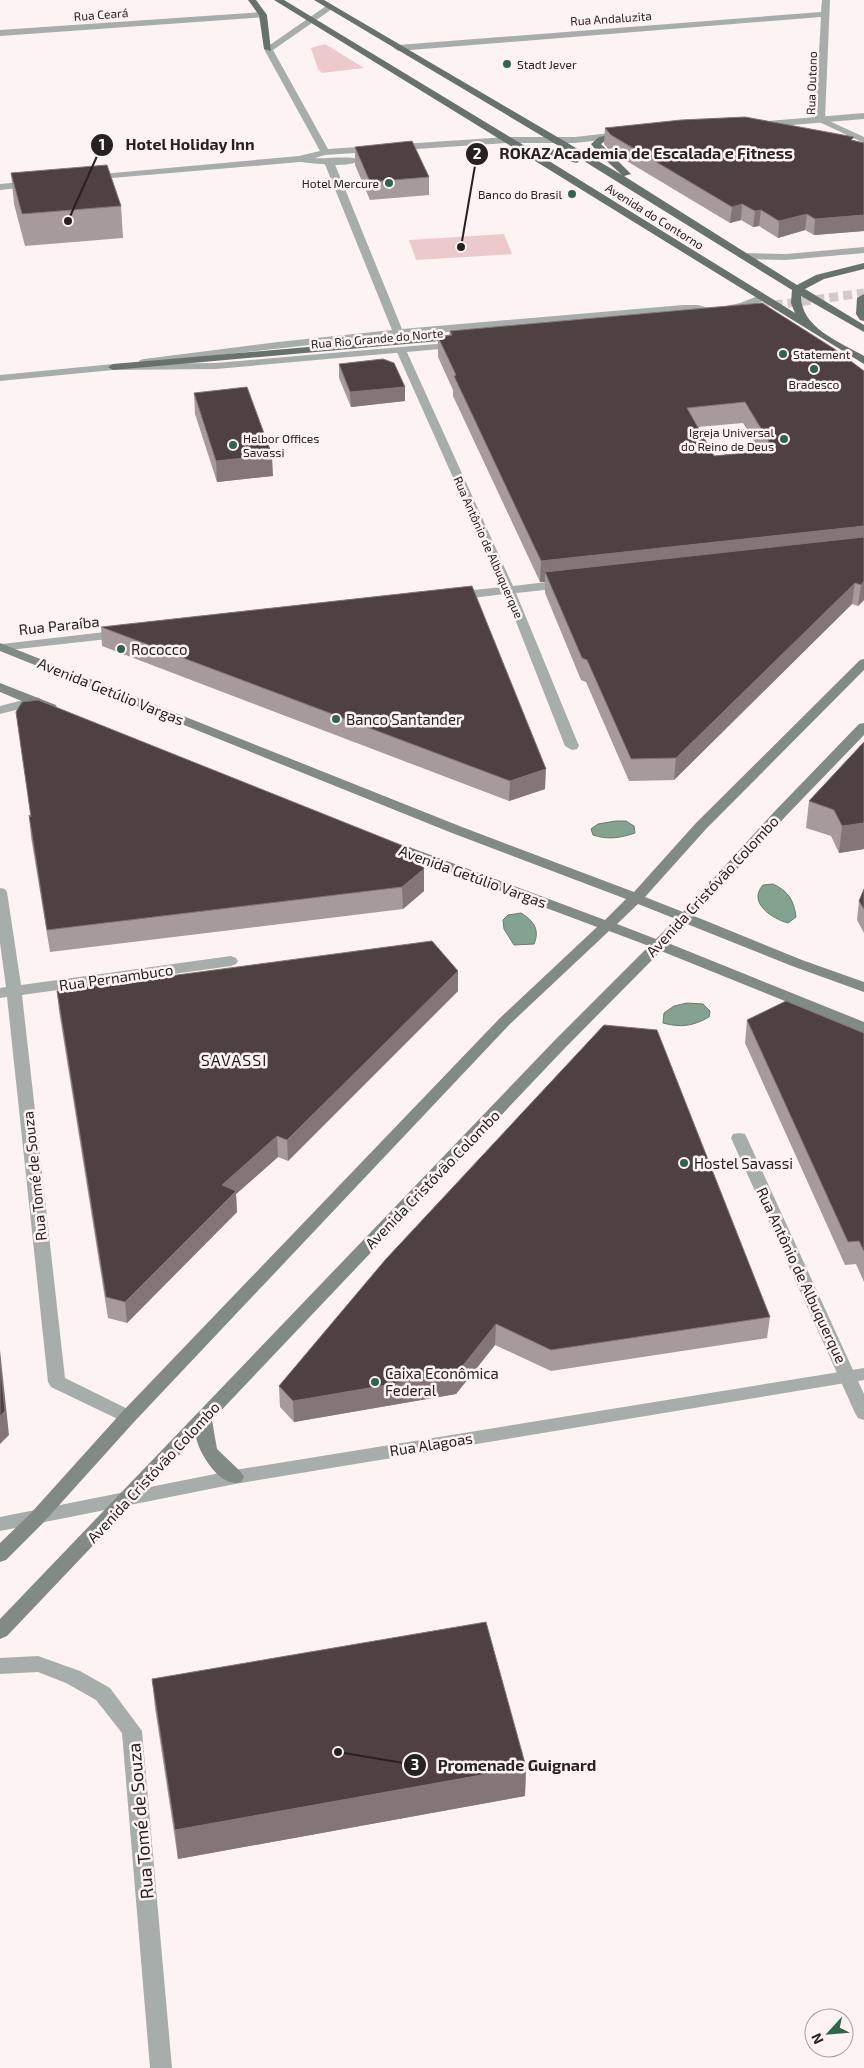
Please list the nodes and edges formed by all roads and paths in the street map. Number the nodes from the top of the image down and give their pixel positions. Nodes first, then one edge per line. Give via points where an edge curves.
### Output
1 (252, 0) edge
2 (278, 0) edge
3 (318, 0) edge
4 (826, 0) edge
5 (331, 3) edge
6 (826, 14) junction
7 (263, 15) junction
8 (310, 19) junction
9 (0, 33) edge
10 (398, 48) junction
11 (268, 49) junction
12 (864, 116) edge
13 (820, 120) junction
14 (751, 125) edge
15 (626, 134) joint
16 (507, 140) junction
17 (554, 140) junction
18 (864, 140) edge
19 (522, 148) junction
20 (325, 152) junction
21 (387, 158) edge
22 (300, 159) junction
23 (368, 160) edge
24 (329, 162) junction
25 (77, 180) edge
26 (39, 183) edge
27 (630, 184) junction
28 (0, 187) edge
29 (864, 250) edge
30 (742, 256) junction
31 (864, 266) edge
32 (797, 288) junction
33 (763, 297) junction
34 (864, 297) edge
35 (791, 316) junction
36 (687, 317) edge
37 (774, 317) edge
38 (864, 318) edge
39 (810, 328) junction
40 (864, 329) edge
41 (398, 332) junction
42 (470, 344) edge
43 (400, 350) junction
44 (864, 362) edge
45 (113, 367) junction
46 (0, 378) edge
47 (577, 583) edge
48 (509, 590) junction
49 (444, 597) edge
50 (130, 633) edge
51 (1, 647) edge
52 (864, 663) edge
53 (0, 687) edge
54 (35, 701) junction
55 (0, 710) edge
56 (63, 712) edge
57 (864, 727) edge
58 (572, 746) dead end
59 (383, 842) edge
60 (0, 892) edge
61 (636, 898) junction
62 (685, 918) junction
63 (606, 924) junction
64 (657, 944) junction
65 (231, 961) dead end
66 (864, 987) edge
67 (7, 992) edge
68 (864, 1028) edge
69 (739, 1138) dead end
70 (856, 1375) edge
71 (864, 1413) edge
72 (128, 1417) junction
73 (203, 1419) junction
74 (235, 1476) junction
75 (130, 1497) junction
76 (37, 1518) junction
77 (0, 1524) edge
78 (0, 1555) edge
79 (0, 1632) edge
80 (0, 1666) edge
81 (161, 2068) edge

1 - 7 main road
2 - 8 main road, Avenida do Contorno
3 - 5 main road, Avenida do Contorno
4 - 6 street, Rua Outono
5 - 8 street
5 - 10 main road, Avenida do Contorno
6 - 10 street, Rua Andaluzita
6 - 13 street, Rua Outono
7 - 9 street, Rua Ceará
7 - 11 main road
8 - 11 street
8 - 16 main road, Avenida do Contorno
10 - 17 main road, Avenida do Contorno
11 - 20 street
12 - 13 street
13 - 14 street
13 - 18 street, Rua Outono
15 - 17 street
15 - 27 main road via 602,139 596,144 628,176
16 - 17 street
16 - 19 main road, Avenida do Contorno
16 - 20 street
17 - 27 main road, Avenida do Contorno
19 - 21 street
19 - 27 main road via 570,157
19 - 33 main road, Avenida do Contorno
20 - 22 street
22 - 24 street
22 - 25 street
23 - 24 street
24 - 41 street
26 - 28 street
27 - 30 main road, Avenida do Contorno
29 - 30 street via 786,257
30 - 32 main road, Avenida do Contorno
31 - 32 main road via 820,277
32 - 39 main road via 797,311
32 - 40 main road, Avenida do Contorno
33 - 35 main road, Avenida do Contorno
33 - 41 street, Rua Rio Grande do Norte via 712,317 698,308 683,308
34 - 38 main road via 861,314
35 - 37 street
35 - 39 main road, Avenida do Contorno
36 - 45 main road
39 - 44 main road, Avenida do Contorno
41 - 45 street, Rua Rio Grande do Norte
42 - 43 street, Rua Rio Grande do Norte
43 - 45 street, Rua Rio Grande do Norte via 216,366
43 - 48 street, Rua Antônio de Albuquerque
45 - 46 street, Rua Rio Grande do Norte
47 - 48 street
48 - 49 street
48 - 58 street, Rua Antônio de Albuquerque
50 - 51 street, Rua Paraíba
51 - 61 main road, Avenida Getúlio Vargas
52 - 61 main road via 701,826
53 - 54 main road
54 - 55 street
54 - 56 main road
57 - 62 main road, Avenida Cristóvão Colombo
59 - 63 main road, Avenida Getúlio Vargas
60 - 67 street, Rua Tomé de Souza
61 - 62 main road, Avenida Getúlio Vargas
61 - 63 main road
62 - 64 main road, Avenida Cristóvão Colombo
62 - 66 main road, Avenida Getúlio Vargas
63 - 64 main road, Avenida Getúlio Vargas
63 - 72 main road via 506,1021
64 - 68 main road, Avenida Getúlio Vargas
64 - 73 main road, Avenida Cristóvão Colombo
65 - 67 street, Rua Pernambuco
67 - 72 street, Rua Tomé de Souza via 57,1382
69 - 70 street, Rua Antônio de Albuquerque
70 - 71 street, Rua Antônio de Albuquerque
70 - 74 street, Rua Alagoas
72 - 76 main road
73 - 74 main road via 204,1443 214,1460
73 - 75 main road, Avenida Cristóvão Colombo
74 - 75 street, Rua Alagoas
75 - 76 street, Rua Alagoas
75 - 79 main road, Avenida Cristóvão Colombo
76 - 77 street, Rua Alagoas
76 - 78 main road
80 - 81 street, Rua Tomé de Souza via 38,1664 73,1677 103,1694 132,1731

